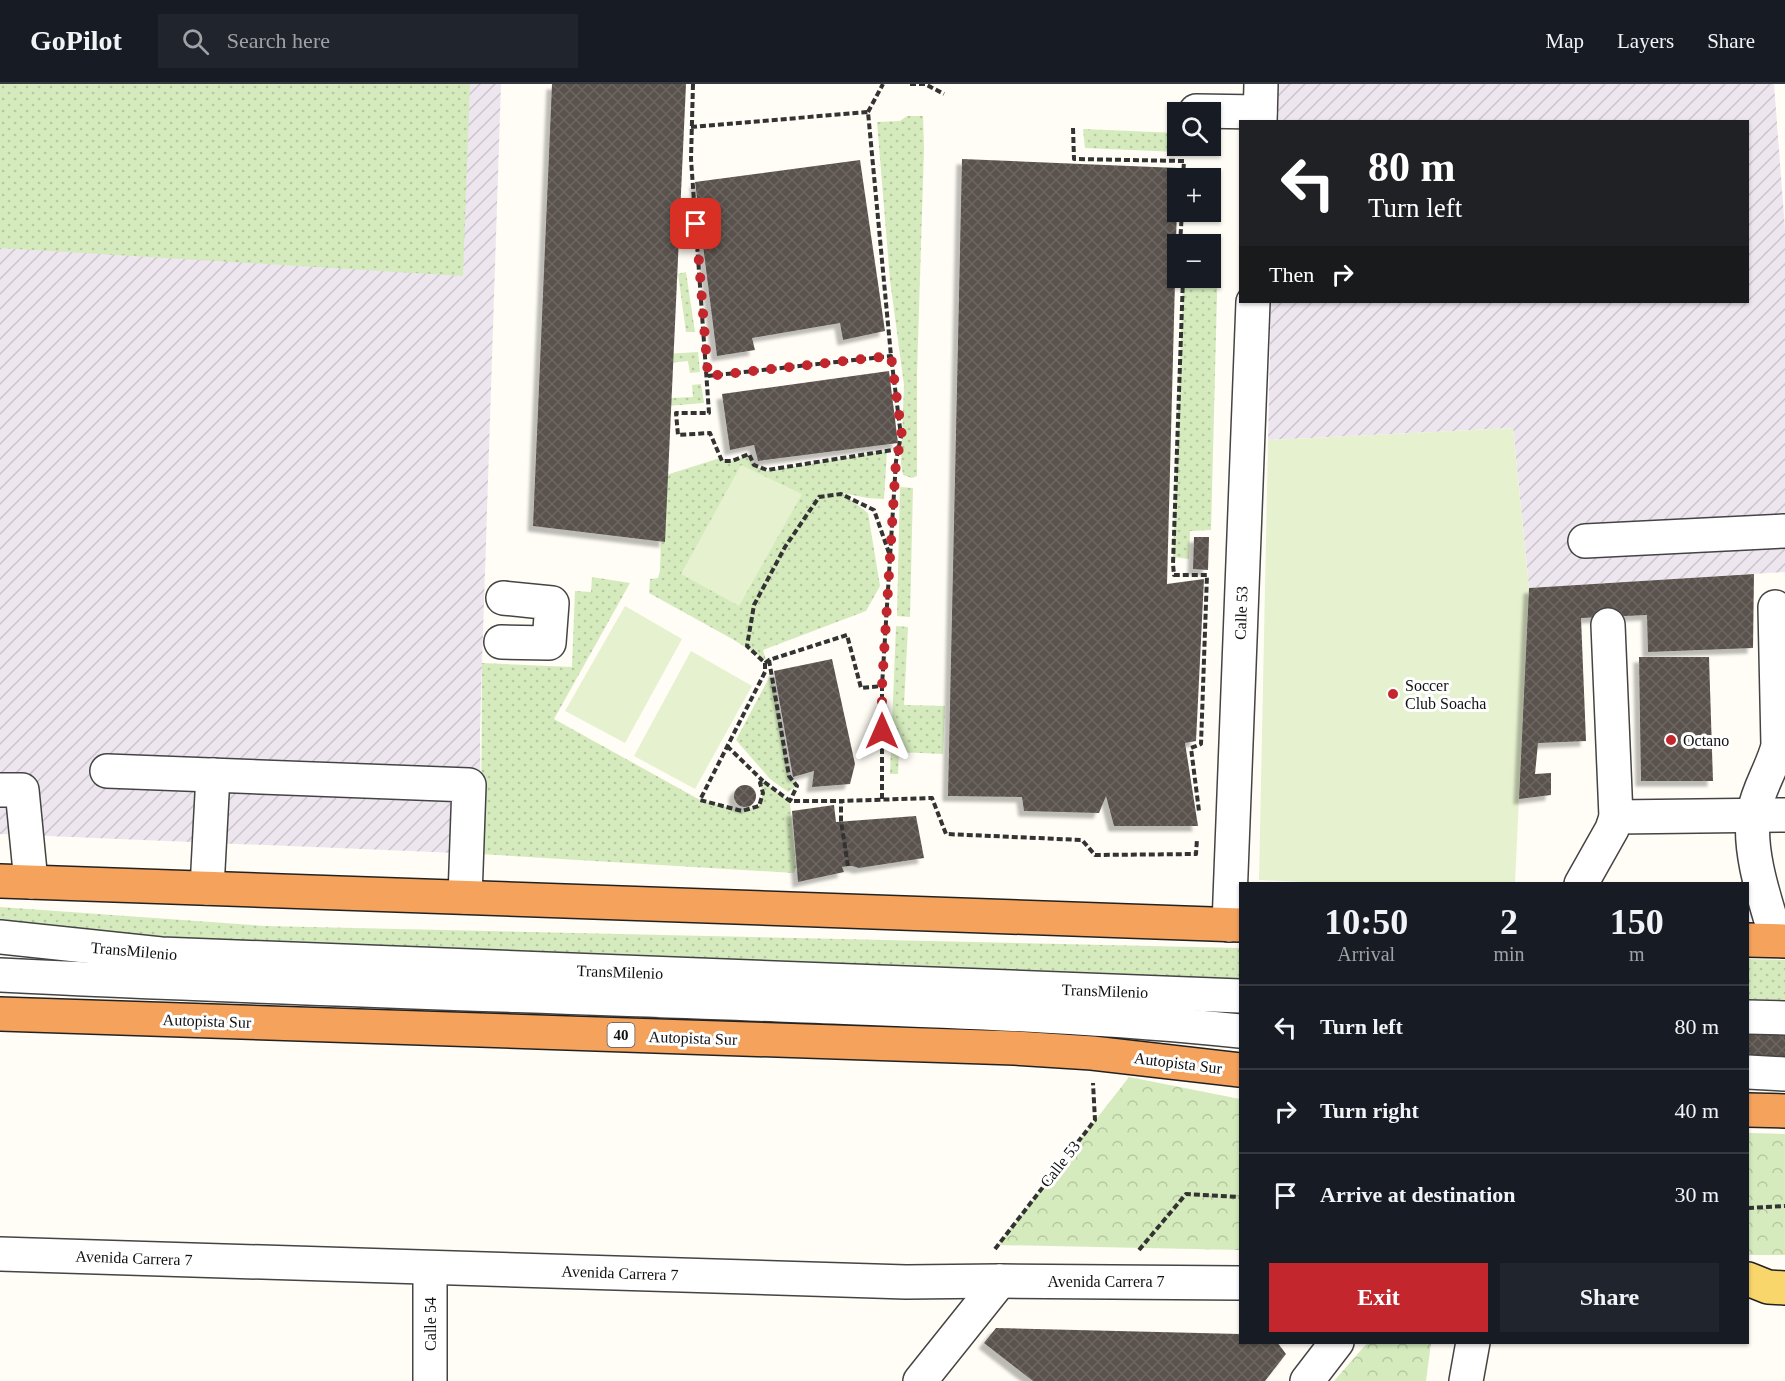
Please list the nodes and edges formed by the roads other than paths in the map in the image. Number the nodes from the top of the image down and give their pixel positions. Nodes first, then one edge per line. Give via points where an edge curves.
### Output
1 (1260, 106) edge
2 (1221, 109) edge
3 (1253, 303) edge
4 (1785, 531) edge
5 (1585, 542) dead end
6 (503, 598) dead end
7 (1775, 607) dead end
8 (1608, 626) dead end
9 (501, 642) dead end
10 (108, 771) dead end
11 (213, 776) junction
12 (0, 790) edge
13 (1769, 815) edge
14 (1616, 817) junction
15 (15, 881) edge
16 (1582, 882) edge
17 (207, 888) junction
18 (465, 897) junction
19 (1235, 925) edge
20 (0, 938) edge
21 (1770, 940) edge
22 (0, 975) edge
23 (1239, 996) edge
24 (0, 1014) edge
25 (1749, 1017) edge
26 (1785, 1018) edge
27 (1239, 1031) edge
28 (1239, 1070) edge
29 (1749, 1072) edge
30 (1785, 1074) edge
31 (1749, 1110) edge
32 (1785, 1112) edge
33 (0, 1254) edge
34 (996, 1267) junction
35 (430, 1268) junction
36 (1239, 1282) edge
37 (1335, 1344) edge
38 (1473, 1344) edge
39 (430, 1381) edge
40 (920, 1381) edge
41 (1306, 1381) edge
42 (1466, 1381) edge

1 - 2 street
3 - 19 street, Calle 53 via 1260,383
4 - 5 street
6 - 9 street via 552,603 549,643
7 - 13 street via 1778,746 1756,804
8 - 14 street
10 - 11 street
11 - 17 street
11 - 18 street via 468,784
12 - 15 street via 22,790
13 - 14 street
13 - 21 street via 1755,858
14 - 16 street
15 - 17 highway
17 - 18 highway
18 - 19 highway
20 - 23 street, TransMilenio via 183,956
22 - 27 street, TransMilenio via 882,1009 1177,1024
24 - 28 highway, Autopista Sur / 40 via 1014,1048
25 - 26 street
29 - 30 street
31 - 32 highway
33 - 35 street, Avenida Carrera 7
34 - 35 street, Avenida Carrera 7 via 906,1282
34 - 36 street, Avenida Carrera 7
34 - 40 street
35 - 39 street, Calle 54
37 - 41 street
38 - 42 street

